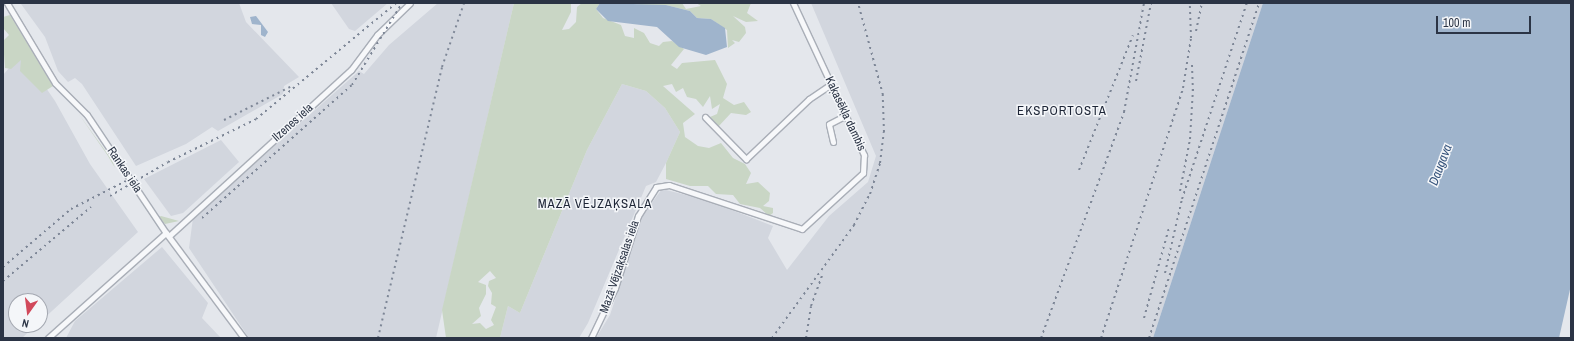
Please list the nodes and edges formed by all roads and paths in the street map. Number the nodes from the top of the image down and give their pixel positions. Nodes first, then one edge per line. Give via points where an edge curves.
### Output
1 (6, 3) edge
2 (410, 3) edge
3 (793, 3) edge
4 (831, 84) junction
5 (845, 116) junction
6 (705, 117) dead end
7 (833, 142) dead end
8 (647, 198) joint
9 (167, 234) junction
10 (590, 337) edge
11 (48, 338) edge
12 (244, 338) edge

1 - 9 street, Rankas iela via 24,28 51,77 87,115
2 - 9 street, Ilzenes iela via 377,35 351,70
3 - 4 street, Kaķasēkļa dambis
4 - 5 street, Kaķasēkļa dambis
4 - 6 street via 809,99 746,159
5 - 7 street via 829,124
5 - 8 street, Kaķasēkļa dambis via 864,155 863,174 802,229 669,185 656,187
8 - 10 street, Mazā Vējzaķsalas iela via 613,295
9 - 11 street, Ilzenes iela
9 - 12 street, Rankas iela

